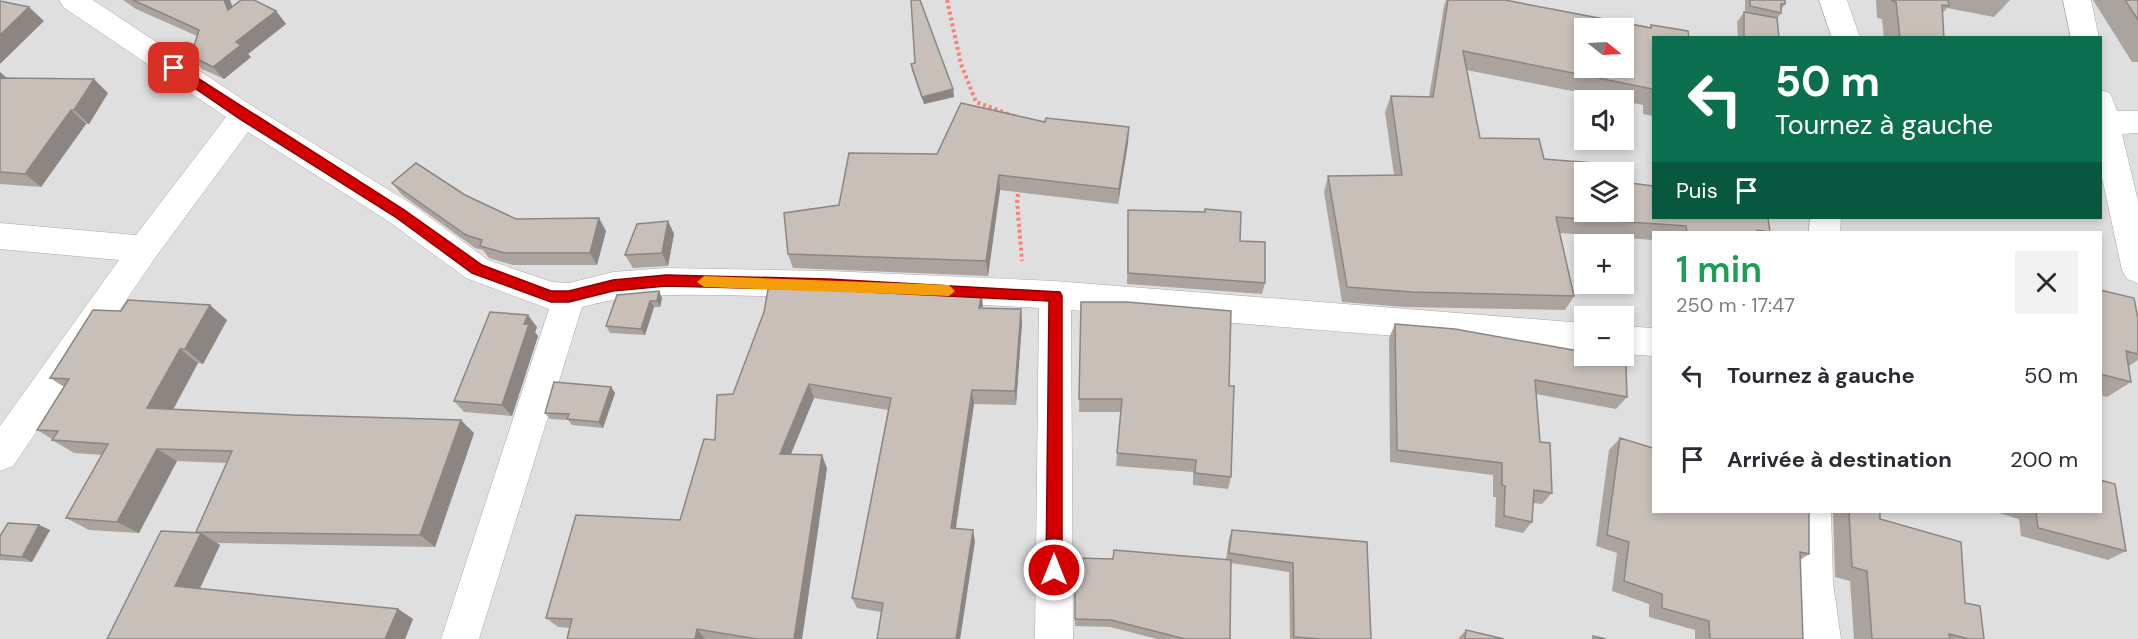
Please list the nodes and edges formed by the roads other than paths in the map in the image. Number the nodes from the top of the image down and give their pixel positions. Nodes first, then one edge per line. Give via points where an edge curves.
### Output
1 (73, 0) edge
2 (1833, 0) edge
3 (2077, 0) edge
4 (1845, 36) edge
5 (2085, 36) edge
6 (244, 115) junction
7 (2102, 116) edge
8 (2138, 122) edge
9 (0, 236) edge
10 (144, 249) junction
11 (2138, 270) edge
12 (1040, 295) junction
13 (569, 297) junction
14 (1574, 336) edge
15 (1634, 341) edge
16 (1652, 342) edge
17 (0, 455) edge
18 (1813, 513) edge
19 (460, 639) edge
20 (1054, 639) edge
21 (1822, 639) edge

1 - 6 street
2 - 4 street
3 - 5 street
6 - 10 street
6 - 13 street via 399,212 477,269 551,296
7 - 8 street
7 - 11 street
9 - 10 street
10 - 17 street
12 - 13 street via 828,284 666,281 613,285
12 - 14 street
12 - 20 street
13 - 19 street
15 - 16 street
18 - 21 street via 1814,583

